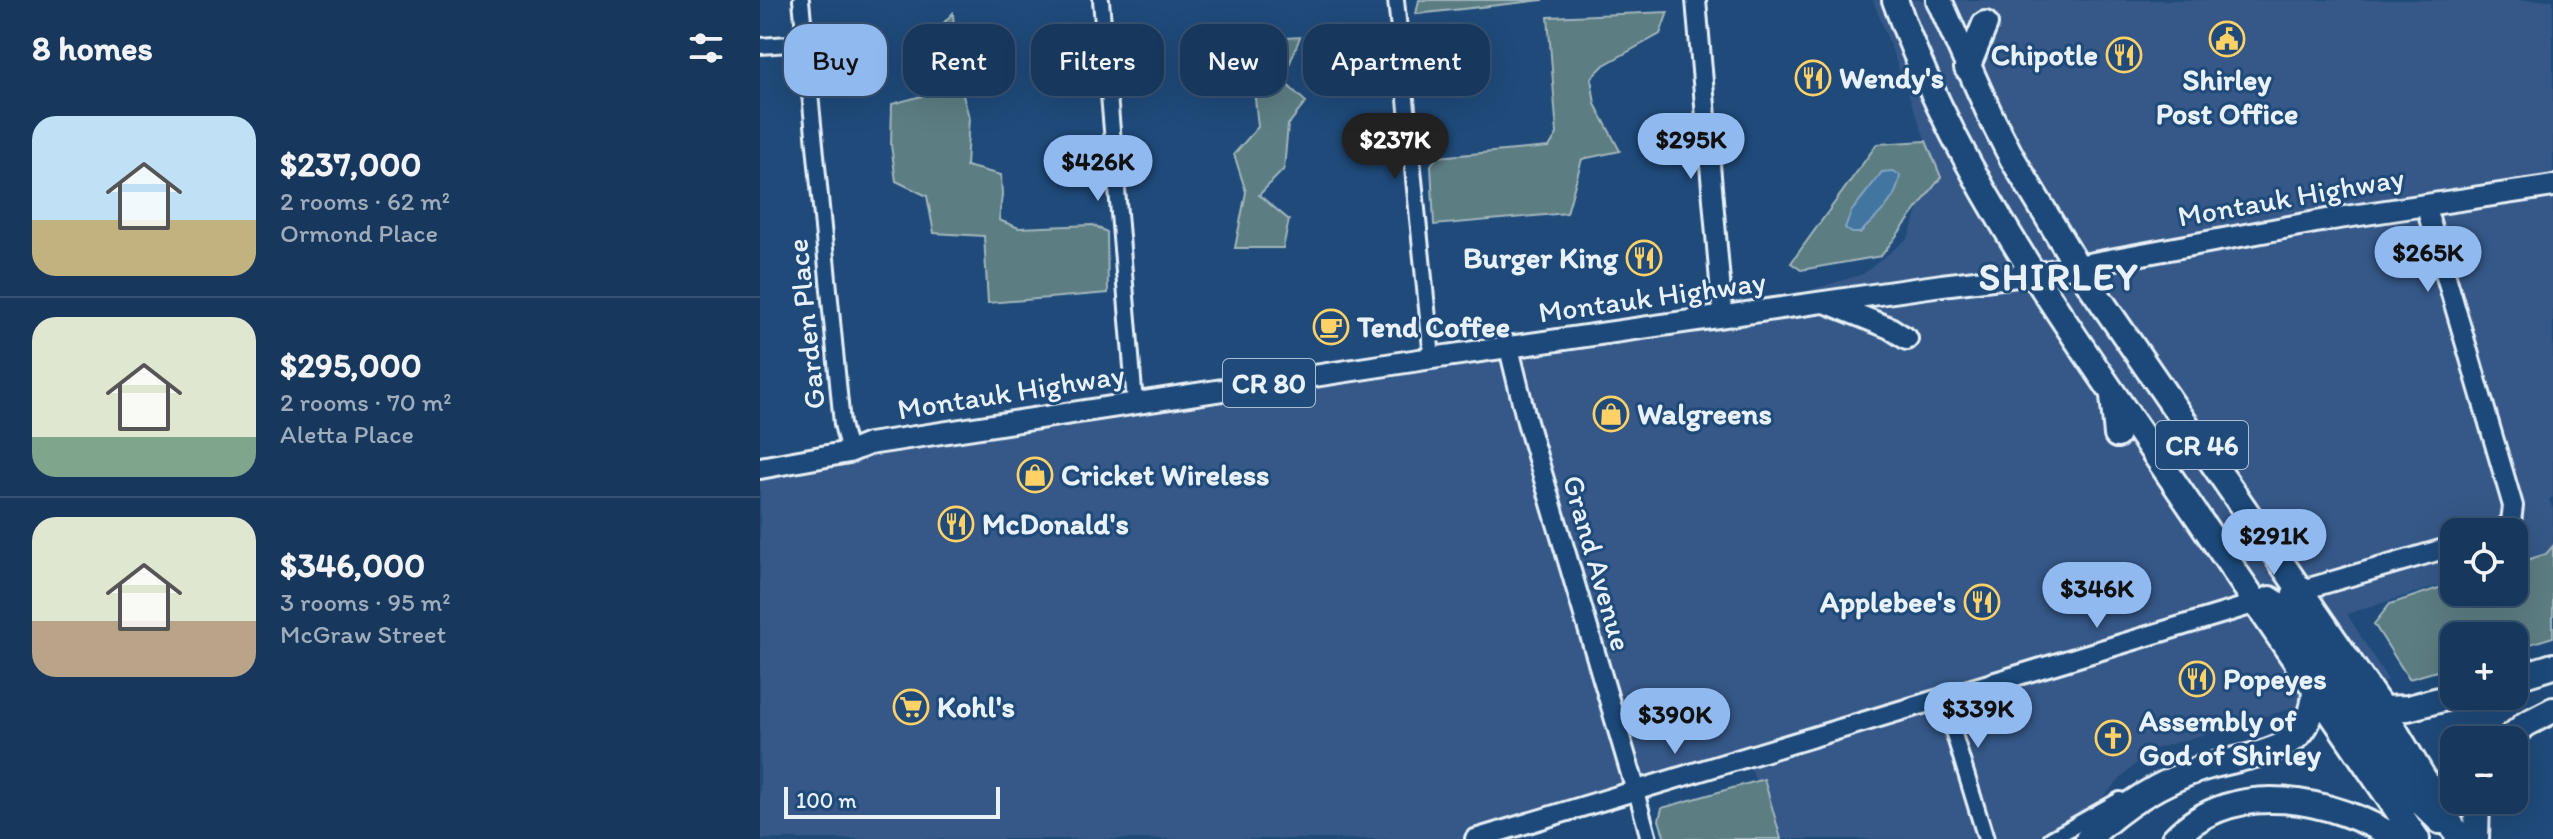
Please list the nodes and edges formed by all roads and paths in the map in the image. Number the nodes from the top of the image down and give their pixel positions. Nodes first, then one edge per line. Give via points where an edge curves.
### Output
1 (801, 0) edge
2 (1101, 0) edge
3 (1396, 0) edge
4 (1696, 0) edge
5 (1895, 0) edge
6 (1939, 0) edge
7 (803, 24) edge
8 (1985, 24) dead end
9 (784, 44) edge
10 (760, 46) edge
11 (1967, 68) junction
12 (809, 96) edge
13 (2553, 186) edge
14 (2425, 204) junction
15 (2077, 266) junction
16 (2034, 274) junction
17 (1825, 302) junction
18 (1723, 317) junction
19 (1907, 339) dead end
20 (1509, 348) junction
21 (1432, 358) junction
22 (2113, 393) junction
23 (1135, 403) junction
24 (2117, 435) dead end
25 (849, 452) junction
26 (2133, 458) dead end
27 (2163, 467) junction
28 (760, 468) edge
29 (2512, 518) edge
30 (2440, 550) edge
31 (2302, 590) junction
32 (2263, 601) junction
33 (2553, 666) edge
34 (2528, 674) edge
35 (2315, 691) junction
36 (1943, 698) junction
37 (2440, 700) edge
38 (2382, 709) junction
39 (2553, 710) edge
40 (2524, 726) edge
41 (2165, 783) junction
42 (1636, 791) junction
43 (2477, 814) edge
44 (1475, 839) edge
45 (1649, 839) edge
46 (1986, 839) edge
47 (2051, 839) edge
48 (2088, 839) edge
49 (2174, 839) edge
50 (2398, 839) edge
51 (2417, 839) edge
52 (2459, 839) edge
53 (2476, 839) edge

1 - 7 street, Garden Place
2 - 23 street
3 - 21 street
4 - 18 main road
5 - 16 highway, CR 46 via 1955,139
6 - 11 highway, CR 46
8 - 11 highway
9 - 10 street
11 - 15 highway, CR 46 via 2012,158
12 - 25 street, Garden Place
13 - 14 main road, Montauk Highway / CR 80
14 - 15 main road, Montauk Highway / CR 80
14 - 29 main road via 2513,506
15 - 16 main road, Montauk Highway / CR 80
15 - 31 highway, CR 46
16 - 17 main road, Montauk Highway / CR 80
16 - 22 highway, CR 46
17 - 18 main road, Montauk Highway / CR 80
17 - 19 main road
18 - 20 main road, Montauk Highway / CR 80
20 - 21 main road, Montauk Highway / CR 80
20 - 42 main road, Grand Avenue
21 - 23 main road, Montauk Highway / CR 80
22 - 24 highway
22 - 27 highway, CR 46
23 - 25 main road, Montauk Highway / CR 80 via 869,444
25 - 28 main road, Montauk Highway / CR 80
26 - 27 highway
27 - 32 highway, CR 46
30 - 31 main road
31 - 32 main road
31 - 38 highway, CR 46
32 - 35 highway, CR 46
32 - 36 main road
32 - 52 highway via 2290,613 2412,794
33 - 34 highway
35 - 41 highway via 2307,723 2292,740
35 - 51 highway, CR 46
36 - 42 main road
36 - 46 street
37 - 38 highway
38 - 52 highway, CR 46
39 - 40 highway
41 - 47 street via 2123,799
41 - 48 highway
42 - 44 main road
42 - 45 street, Grand Avenue
43 - 53 highway
49 - 50 highway via 2218,810 2268,801 2335,808

